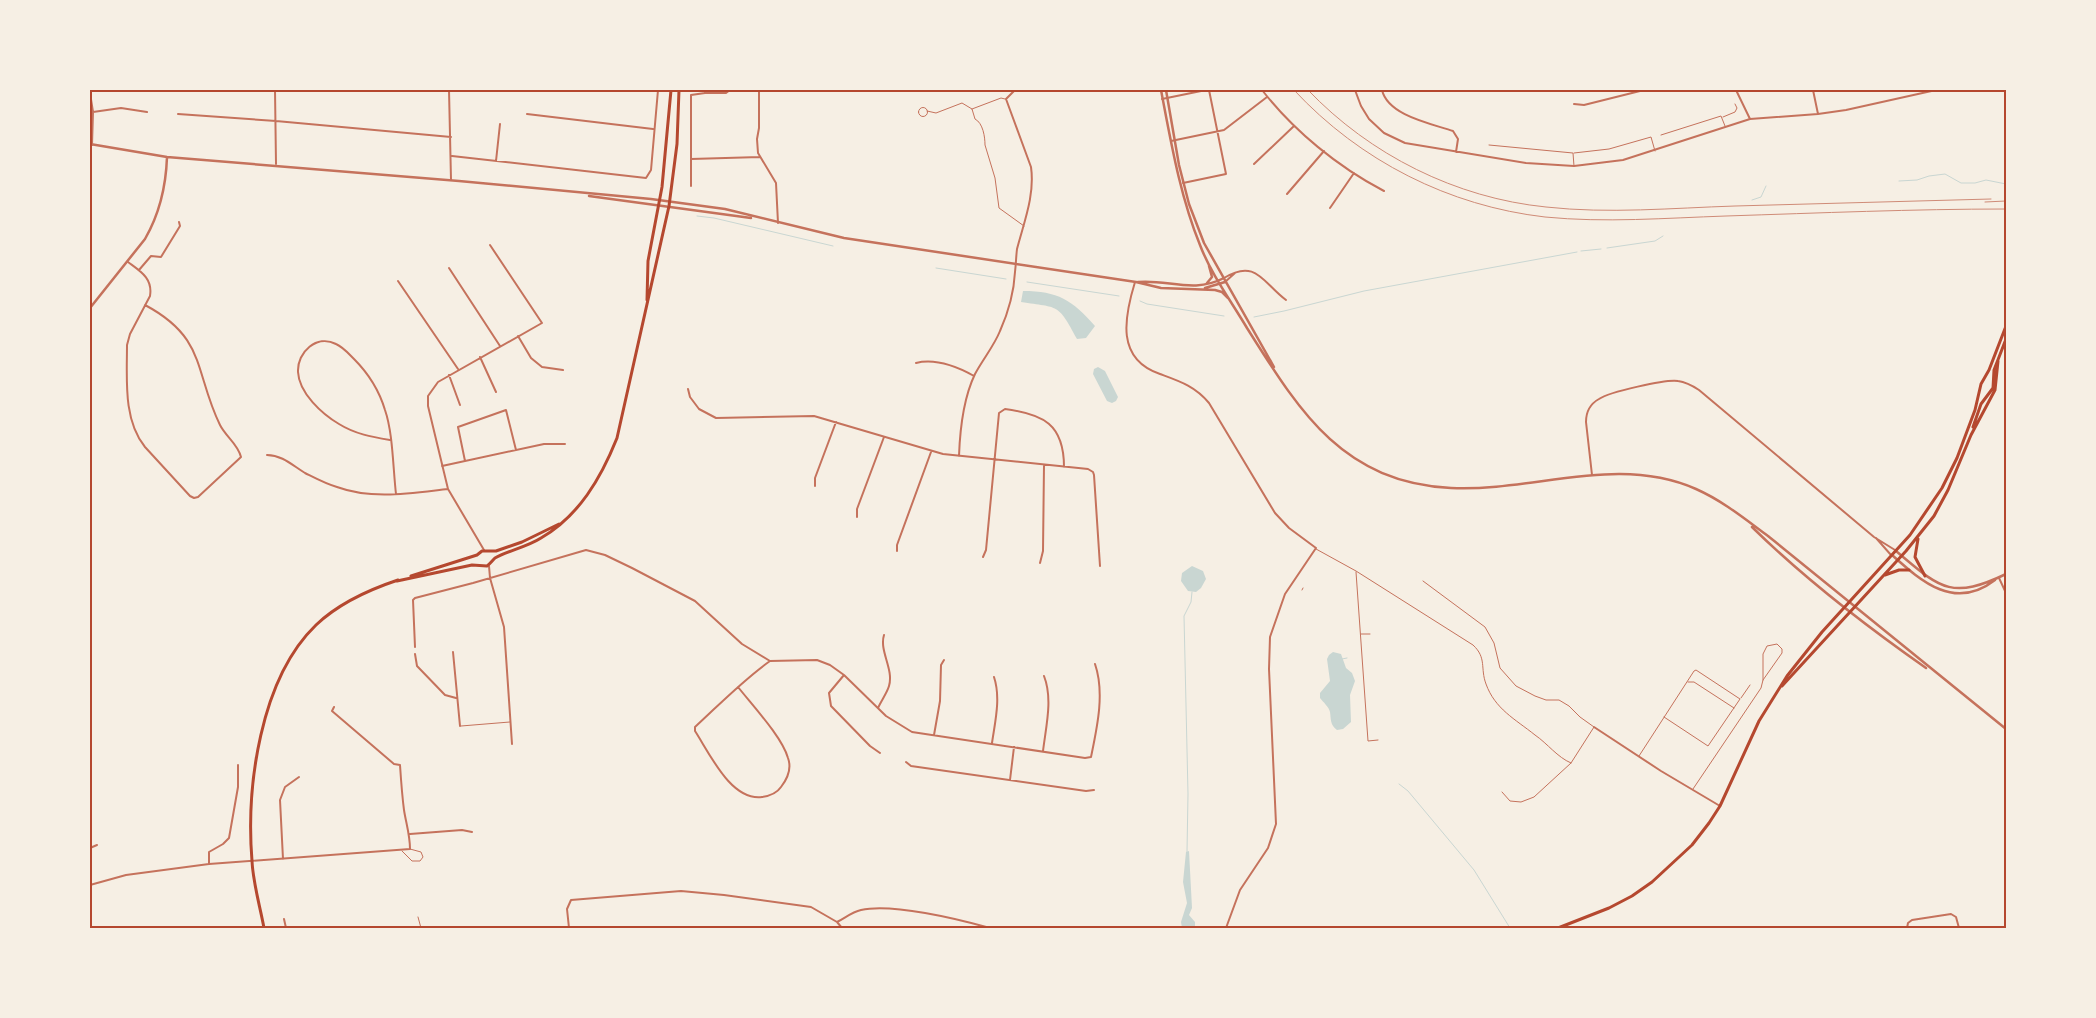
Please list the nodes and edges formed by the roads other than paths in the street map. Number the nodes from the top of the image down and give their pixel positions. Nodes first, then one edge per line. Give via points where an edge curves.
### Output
1 (275, 90) edge
2 (449, 90) edge
3 (658, 90) edge
4 (670, 90) edge
5 (679, 90) edge
6 (730, 90) edge
7 (758, 90) edge
8 (1015, 90) edge
9 (1160, 90) edge
10 (1166, 90) edge
11 (1208, 90) edge
12 (1262, 90) edge
13 (1355, 90) edge
14 (1382, 90) edge
15 (1644, 90) edge
16 (1736, 90) edge
17 (1813, 90) edge
18 (1936, 90) edge
19 (705, 92) edge
20 (90, 93) edge
21 (1267, 97) junction
22 (1167, 98) junction
23 (1006, 99) junction
24 (1162, 99) junction
25 (1574, 104) dead end
26 (1735, 104) dead end
27 (972, 110) junction
28 (927, 111) dead end
29 (94, 112) junction
30 (147, 112) dead end
31 (178, 114) dead end
32 (527, 114) dead end
33 (1818, 114) junction
34 (1722, 117) junction
35 (1750, 119) junction
36 (276, 121) junction
37 (500, 124) dead end
38 (1294, 126) junction
39 (1725, 128) junction
40 (654, 129) junction
41 (1218, 132) junction
42 (1661, 135) dead end
43 (451, 137) junction
44 (1173, 141) junction
45 (1489, 144) dead end
46 (91, 145) edge
47 (1324, 151) junction
48 (1655, 151) junction
49 (1456, 152) junction
50 (1573, 153) junction
51 (167, 156) junction
52 (452, 156) junction
53 (760, 157) junction
54 (690, 160) junction
55 (496, 161) junction
56 (276, 164) junction
57 (1254, 164) dead end
58 (1574, 166) junction
59 (1354, 173) junction
60 (452, 180) junction
61 (1182, 183) junction
62 (691, 186) dead end
63 (1384, 191) dead end
64 (570, 193) junction
65 (1287, 194) dead end
66 (661, 200) junction
67 (669, 202) junction
68 (660, 205) junction
69 (669, 206) junction
70 (1330, 208) dead end
71 (763, 220) junction
72 (179, 222) dead end
73 (778, 223) junction
74 (1024, 226) junction
75 (490, 245) dead end
76 (128, 262) junction
77 (1208, 262) junction
78 (1015, 265) junction
79 (449, 268) dead end
80 (139, 270) junction
81 (1224, 280) junction
82 (398, 281) dead end
83 (1135, 282) junction
84 (1220, 282) junction
85 (1204, 285) junction
86 (1201, 289) junction
87 (1286, 300) dead end
88 (1232, 303) junction
89 (145, 305) junction
90 (90, 308) edge
91 (646, 308) junction
92 (2006, 326) edge
93 (518, 336) junction
94 (2006, 339) edge
95 (500, 346) junction
96 (480, 357) junction
97 (1998, 361) junction
98 (916, 363) dead end
99 (458, 369) junction
100 (563, 370) dead end
101 (449, 375) junction
102 (974, 376) junction
103 (1280, 377) junction
104 (1984, 379) junction
105 (1993, 383) junction
106 (688, 389) dead end
107 (1980, 389) junction
108 (496, 392) dead end
109 (1990, 392) junction
110 (460, 405) dead end
111 (836, 422) junction
112 (1971, 435) junction
113 (884, 437) junction
114 (390, 440) junction
115 (565, 444) dead end
116 (516, 450) junction
117 (931, 452) junction
118 (267, 455) dead end
119 (959, 456) junction
120 (995, 460) junction
121 (465, 461) junction
122 (1044, 465) junction
123 (442, 466) junction
124 (1064, 467) junction
125 (1592, 475) junction
126 (815, 486) dead end
127 (448, 489) junction
128 (396, 494) junction
129 (857, 517) dead end
130 (1746, 520) junction
131 (561, 523) junction
132 (1874, 537) junction
133 (1919, 537) junction
134 (480, 545) junction
135 (1316, 548) junction
136 (484, 550) junction
137 (897, 551) dead end
138 (1896, 551) junction
139 (489, 552) junction
140 (478, 554) junction
141 (983, 556) dead end
142 (1892, 556) junction
143 (1902, 556) junction
144 (1898, 561) junction
145 (1040, 562) dead end
146 (486, 565) junction
147 (1100, 566) dead end
148 (1909, 570) junction
149 (1356, 571) junction
150 (2006, 574) edge
151 (1885, 575) junction
152 (1925, 576) junction
153 (490, 578) junction
154 (1999, 578) junction
155 (397, 581) junction
156 (1424, 581) dead end
157 (2006, 593) edge
158 (1849, 602) junction
159 (1845, 607) junction
160 (1856, 607) junction
161 (1851, 612) junction
162 (1360, 634) junction
163 (1370, 634) dead end
164 (884, 635) dead end
165 (415, 647) dead end
166 (453, 652) dead end
167 (415, 654) dead end
168 (944, 660) dead end
169 (770, 661) junction
170 (1096, 664) dead end
171 (844, 674) junction
172 (1044, 676) dead end
173 (994, 677) dead end
174 (1763, 680) junction
175 (1944, 680) junction
176 (1687, 682) junction
177 (1750, 685) dead end
178 (738, 687) junction
179 (1778, 690) junction
180 (456, 698) junction
181 (1740, 699) junction
182 (334, 706) dead end
183 (878, 708) junction
184 (1734, 708) junction
185 (1664, 717) junction
186 (510, 722) junction
187 (460, 726) joint
188 (1594, 727) junction
189 (2006, 729) edge
190 (934, 735) junction
191 (1378, 740) dead end
192 (992, 743) junction
193 (512, 744) dead end
194 (1014, 747) junction
195 (1043, 751) junction
196 (880, 753) dead end
197 (1639, 756) junction
198 (906, 762) dead end
199 (1571, 763) junction
200 (238, 765) dead end
201 (299, 778) dead end
202 (1010, 780) junction
203 (1094, 790) dead end
204 (1692, 790) junction
205 (1502, 792) dead end
206 (1720, 806) junction
207 (472, 832) dead end
208 (410, 834) junction
209 (97, 845) dead end
210 (90, 848) edge
211 (410, 849) junction
212 (401, 850) junction
213 (283, 859) junction
214 (252, 861) junction
215 (209, 864) junction
216 (90, 885) edge
217 (418, 917) dead end
218 (284, 919) dead end
219 (837, 922) junction
220 (264, 928) edge
221 (286, 928) edge
222 (421, 928) edge
223 (568, 928) edge
224 (842, 928) edge
225 (990, 928) edge
226 (1226, 928) edge
227 (1558, 928) edge
228 (1906, 928) edge
229 (1959, 928) edge

1 - 36 street
2 - 43 street
3 - 40 street
4 - 66 main road
5 - 67 main road via 677,144
6 - 19 street via 726,93
7 - 53 street via 759,128 756,139
8 - 23 street
9 - 24 street
10 - 22 street
11 - 22 street
11 - 41 street
12 - 21 street
13 - 49 street via 1361,106 1384,133 1405,144
14 - 49 street via 1385,98 1409,118 1453,131 1458,139
15 - 25 street via 1584,105
16 - 35 street
17 - 33 street
18 - 33 street
19 - 54 street via 691,95
20 - 29 street
21 - 38 street
21 - 41 street
22 - 24 street
22 - 44 street
23 - 27 lane
23 - 74 street via 1032,174
24 - 44 street
26 - 34 lane via 1735,112
27 - 28 lane via 962,103 936,113
27 - 74 lane via 985,138 999,208
29 - 30 street via 122,108
29 - 46 street
31 - 36 street
32 - 40 street
33 - 35 street
34 - 39 lane
34 - 42 lane
35 - 39 street
36 - 43 street
36 - 56 street
37 - 55 street
38 - 47 street
38 - 57 street
39 - 48 street
40 - 55 street via 650,174 646,178
41 - 44 street
41 - 61 street via 1226,174
43 - 52 street
44 - 61 street
45 - 50 lane
46 - 51 street
47 - 59 street
47 - 65 street
48 - 50 lane via 1651,137
48 - 58 street via 1623,160
49 - 58 street via 1526,163
50 - 58 lane
51 - 56 street
51 - 76 street via 157,216
52 - 55 street
52 - 60 street
53 - 54 street
53 - 73 street via 776,183
54 - 62 street
56 - 60 street
59 - 63 street
59 - 70 street
60 - 64 street
61 - 77 street via 1193,226
61 - 81 street via 1204,243
64 - 66 street
64 - 68 street
66 - 67 street
66 - 68 main road
67 - 69 main road
67 - 71 street via 725,209
68 - 69 street
68 - 91 main road via 648,261
69 - 71 street
69 - 91 main road
71 - 73 street
72 - 80 street via 175,237 162,257 151,256
73 - 78 street via 844,238
74 - 78 street
75 - 93 street via 542,323
76 - 80 street
76 - 90 street
77 - 84 street
77 - 85 street via 1212,277
78 - 83 street
78 - 102 street via 1012,294 1000,332
79 - 95 street
80 - 89 street via 146,275 151,289
81 - 84 street
81 - 87 street via 1246,270 1257,273
81 - 103 street
82 - 99 street
83 - 85 street
83 - 86 street via 1161,288
83 - 135 street via 1126,329 1133,355 1144,367 1192,386 1201,394 1275,513 1300,538
84 - 85 street
84 - 86 street
84 - 88 street
86 - 88 street via 1222,292
88 - 103 street
89 - 89 street via 127,345 131,422 145,447 190,496 198,497 241,457 221,427 190,344 175,325
91 - 131 main road via 623,416 608,461 591,491
92 - 104 main road
93 - 95 street
93 - 100 street via 531,358 542,367
94 - 97 main road
95 - 96 street
96 - 99 street
96 - 108 street
97 - 105 main road
97 - 112 main road via 1995,390
98 - 102 street via 939,362
99 - 101 street
101 - 110 street
101 - 123 street via 438,382 428,396
102 - 119 street via 963,412
103 - 125 street via 1308,419 1325,436 1366,466 1395,478 1425,485 1474,488
104 - 105 main road
104 - 107 main road
105 - 109 main road
106 - 111 street via 699,409 716,418 807,416
107 - 109 main road via 1984,393
107 - 138 main road via 1969,426 1942,488
109 - 112 main road via 1980,408
111 - 113 street
111 - 126 street
112 - 133 main road via 1948,490
113 - 117 street
113 - 129 street via 857,509
114 - 114 street via 386,412 367,373 335,343 316,342 308,347 299,362 298,373 302,386 316,405 350,430
114 - 128 street
115 - 116 street via 544,444
116 - 121 street
116 - 121 street via 506,410 458,427
117 - 119 street
117 - 137 street
118 - 128 street via 277,455 337,488 366,494
119 - 120 street
120 - 122 street
120 - 124 street via 999,413 1005,409 1032,414 1049,424 1064,450
120 - 141 street
121 - 123 street
122 - 124 street
122 - 145 street via 1043,551
123 - 127 street
124 - 147 street via 1091,471 1094,475
125 - 130 street via 1635,474 1683,484 1716,499
125 - 132 street via 1586,422 1592,404 1609,394 1681,381 1699,390
127 - 128 street
127 - 134 street
130 - 158 street
130 - 159 street via 1775,549
131 - 139 main road via 522,542
131 - 146 main road via 542,538
132 - 138 street
132 - 142 street
133 - 143 main road
133 - 152 main road via 1915,557
134 - 136 street
134 - 140 street
135 - 149 lane
135 - 226 street via 1285,594 1270,637 1276,824 1268,848 1240,890
136 - 139 main road
136 - 140 main road
138 - 142 main road
138 - 143 street
139 - 146 main road via 492,556
140 - 146 main road via 477,562
140 - 155 main road
142 - 144 street
142 - 158 main road
143 - 144 main road
143 - 152 street
144 - 148 street
144 - 151 main road
146 - 153 street
146 - 155 main road
148 - 151 main road
148 - 154 street via 1933,588 1955,593 1977,590
149 - 162 lane
149 - 199 lane via 1478,650 1482,655 1486,685 1499,708
150 - 154 street
151 - 160 main road
152 - 154 street via 1945,587 1962,589
153 - 165 street via 415,598
153 - 169 street via 586,550 604,555 694,601 742,644
153 - 186 street via 504,627
154 - 157 street
155 - 214 main road via 361,594 331,613 305,637 281,672 259,745
156 - 188 lane via 1485,627 1494,643 1500,668 1516,686 1546,700 1559,700
158 - 159 main road
158 - 160 street
159 - 161 street
159 - 179 main road via 1798,661
160 - 161 main road
160 - 175 street
161 - 175 street
161 - 179 main road
162 - 163 lane
162 - 191 lane via 1368,741
164 - 183 street via 882,641 890,686
166 - 180 street
167 - 180 street via 417,666 445,695
168 - 190 street
169 - 171 street via 817,660
169 - 178 street
170 - 195 street via 1099,706 1090,757
171 - 183 street
171 - 196 street via 829,693 831,706
172 - 195 street via 1048,686 1048,712
173 - 192 street via 997,707
174 - 174 lane via 1782,653 1777,644 1767,646 1762,654
174 - 204 lane via 1761,688
175 - 189 street
176 - 181 lane via 1696,670
176 - 184 lane via 1694,682
176 - 185 lane
177 - 181 lane
178 - 178 street via 695,727 695,731 732,787 754,798 767,796 778,791 787,778 789,760 784,747
179 - 206 main road via 1759,722
180 - 187 street
181 - 184 lane
182 - 208 street via 332,712 394,764 400,765 404,811
183 - 190 street via 912,732
184 - 185 lane via 1708,746
185 - 197 lane
186 - 187 lane
186 - 193 street
188 - 197 street
188 - 199 lane
190 - 192 street
192 - 194 street
194 - 195 street
194 - 202 street
197 - 204 street
198 - 202 street via 911,766
199 - 205 lane via 1541,791 1522,802 1510,801
200 - 215 street via 238,787 229,838 210,852
201 - 213 street via 285,787 280,800
202 - 203 street
204 - 206 street
206 - 227 main road via 1692,845 1652,882 1609,908
207 - 208 street
208 - 211 street
209 - 210 street
211 - 212 street
211 - 212 lane via 421,852 420,861 412,861
212 - 213 street
213 - 214 street
214 - 215 street
214 - 220 main road
215 - 216 street via 126,874
217 - 222 lane
218 - 221 street
219 - 223 street via 811,907 691,891 574,899 568,904
219 - 224 street
219 - 225 street via 863,910 891,910 949,917
228 - 229 street via 1912,920 1951,914 1956,916

